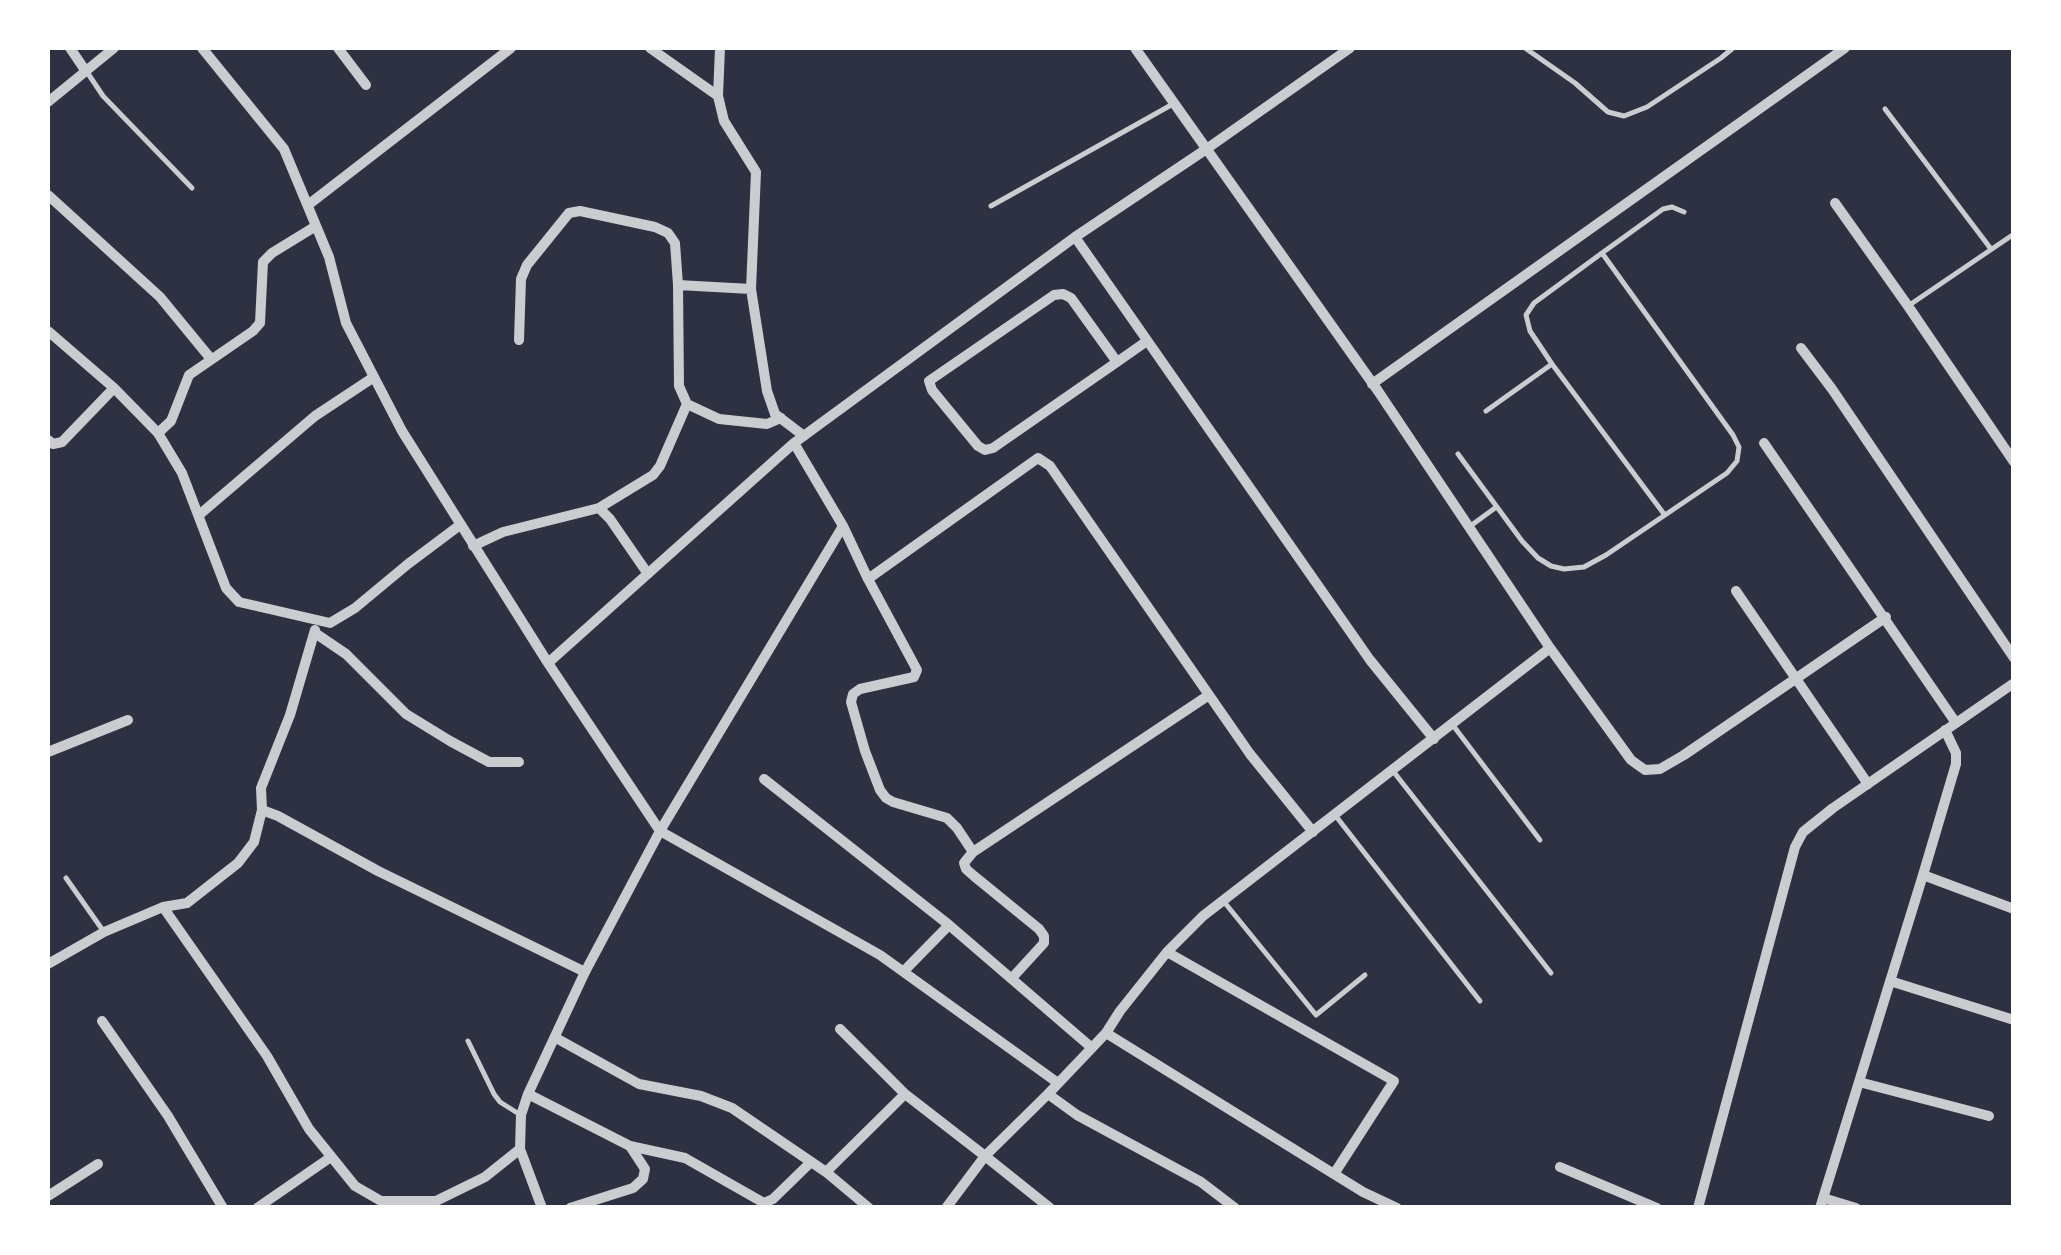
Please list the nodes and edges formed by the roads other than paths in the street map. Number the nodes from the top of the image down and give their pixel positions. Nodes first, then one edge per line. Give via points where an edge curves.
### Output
1 (70, 48) edge
2 (114, 48) edge
3 (202, 48) edge
4 (338, 48) edge
5 (511, 48) edge
6 (650, 48) edge
7 (720, 48) edge
8 (1134, 48) edge
9 (1350, 48) edge
10 (1525, 48) edge
11 (1732, 48) edge
12 (1846, 48) edge
13 (85, 70) junction
14 (366, 85) dead end
15 (718, 96) junction
16 (48, 102) edge
17 (1173, 104) junction
18 (1885, 108) dead end
19 (1205, 150) junction
20 (192, 188) dead end
21 (48, 195) edge
22 (1836, 203) dead end
23 (308, 205) junction
24 (990, 206) dead end
25 (1684, 212) dead end
26 (316, 226) junction
27 (2014, 234) edge
28 (1075, 237) junction
29 (1991, 249) junction
30 (1602, 252) junction
31 (678, 285) junction
32 (751, 289) junction
33 (1908, 306) junction
34 (48, 331) edge
35 (519, 340) dead end
36 (1147, 341) junction
37 (1801, 348) dead end
38 (212, 358) junction
39 (1117, 362) junction
40 (1552, 364) junction
41 (374, 377) junction
42 (1372, 384) junction
43 (114, 388) junction
44 (687, 404) junction
45 (1486, 411) dead end
46 (780, 418) junction
47 (158, 434) junction
48 (48, 440) edge
49 (799, 440) junction
50 (1764, 443) dead end
51 (1458, 454) dead end
52 (2014, 462) edge
53 (1496, 507) junction
54 (599, 508) junction
55 (199, 515) junction
56 (1665, 515) junction
57 (460, 525) junction
58 (843, 526) junction
59 (1470, 526) junction
60 (474, 546) junction
61 (648, 574) junction
62 (868, 578) junction
63 (1736, 591) dead end
64 (1886, 617) junction
65 (318, 620) junction
66 (314, 633) junction
67 (1550, 648) junction
68 (2014, 658) edge
69 (548, 663) junction
70 (1796, 679) junction
71 (2014, 683) edge
72 (1210, 695) junction
73 (128, 720) dead end
74 (1956, 722) junction
75 (1452, 724) junction
76 (1945, 730) junction
77 (1434, 739) junction
78 (48, 752) edge
79 (520, 762) dead end
80 (1393, 770) junction
81 (764, 779) dead end
82 (1868, 784) junction
83 (262, 810) junction
84 (1335, 814) junction
85 (660, 831) junction
86 (1312, 832) junction
87 (1540, 840) dead end
88 (973, 852) junction
89 (1923, 875) junction
90 (66, 878) dead end
91 (1223, 900) junction
92 (163, 907) junction
93 (2014, 909) edge
94 (949, 924) junction
95 (104, 932) junction
96 (1166, 952) junction
97 (48, 964) edge
98 (904, 971) junction
99 (584, 972) junction
100 (1551, 973) dead end
101 (1365, 975) dead end
102 (1012, 978) junction
103 (1890, 980) junction
104 (1480, 1001) dead end
105 (2014, 1020) edge
106 (102, 1021) dead end
107 (840, 1030) dead end
108 (1106, 1033) junction
109 (556, 1038) junction
110 (468, 1040) dead end
111 (1092, 1048) junction
112 (1859, 1082) junction
113 (1058, 1083) junction
114 (528, 1094) junction
115 (905, 1094) junction
116 (1048, 1094) junction
117 (521, 1116) junction
118 (1990, 1116) dead end
119 (630, 1146) junction
120 (520, 1149) junction
121 (331, 1156) junction
122 (984, 1156) junction
123 (812, 1162) junction
124 (98, 1164) dead end
125 (1560, 1167) dead end
126 (826, 1172) junction
127 (1334, 1174) junction
128 (48, 1196) edge
129 (1821, 1203) edge
130 (399, 1204) edge
131 (764, 1205) edge
132 (223, 1208) edge
133 (256, 1208) edge
134 (542, 1208) edge
135 (570, 1208) edge
136 (869, 1208) edge
137 (946, 1208) edge
138 (1050, 1208) edge
139 (1235, 1208) edge
140 (1397, 1208) edge
141 (1657, 1208) edge
142 (1698, 1208) edge
143 (1856, 1208) edge

1 - 13 street
2 - 13 street
3 - 23 street via 284,149
4 - 14 street
5 - 23 street
6 - 15 street
7 - 15 street
8 - 17 street
9 - 19 street
10 - 11 lane via 1608,112 1624,116
12 - 42 street
13 - 16 street
13 - 20 lane
15 - 32 street via 724,120 756,172
17 - 19 street
17 - 24 lane
18 - 29 lane
19 - 28 street
19 - 42 street
21 - 38 street via 160,296
22 - 33 street
23 - 26 street
25 - 30 lane via 1662,209
26 - 38 street via 264,262 260,323
26 - 41 street via 346,323
27 - 29 lane
28 - 36 street
28 - 49 street
29 - 33 lane
30 - 40 lane via 1526,315
30 - 56 lane via 1739,446 1727,473
31 - 32 street
31 - 35 street via 668,233 580,211 568,214 521,279
31 - 44 street via 678,386
32 - 46 street via 767,391
33 - 52 street
34 - 43 street
36 - 39 street
36 - 77 street via 1370,660
37 - 68 street
38 - 47 street via 190,374 171,421
39 - 39 street via 985,450 930,382 1063,294
40 - 45 lane
40 - 56 lane
41 - 55 street via 314,416
41 - 57 street
42 - 59 street
43 - 47 street
43 - 48 street via 62,442
44 - 46 street via 718,419 767,424
44 - 54 street via 653,475
46 - 49 street
47 - 55 street
49 - 58 street
49 - 61 street
50 - 64 street
51 - 53 lane
53 - 56 lane via 1538,558 1564,569 1606,555
53 - 59 lane
54 - 60 street
54 - 61 street
55 - 65 street via 226,588 239,602
57 - 60 street
57 - 65 street via 355,608 330,623
58 - 62 street
58 - 85 street
59 - 67 street
60 - 69 street
61 - 69 street
62 - 72 street via 1038,458 1050,466
62 - 88 street via 917,670 914,677 853,694 864,751 886,798 952,822
63 - 70 street
64 - 70 street
64 - 74 street
65 - 66 street
66 - 79 street via 346,654 406,714 489,762
66 - 83 street via 261,788
67 - 70 street via 1645,770 1684,755
67 - 75 street
69 - 85 street
70 - 82 street
71 - 74 street
72 - 86 street
72 - 88 street
73 - 78 street
74 - 76 street
75 - 77 street
75 - 87 lane
76 - 82 street
76 - 89 street via 1956,764
77 - 80 street
80 - 84 street
80 - 100 lane
81 - 94 street
82 - 142 street via 1804,832 1795,847
83 - 92 street via 254,842 238,863 187,903
83 - 99 street
84 - 86 street
84 - 104 lane
85 - 98 street
85 - 99 street
86 - 91 street
88 - 102 street via 966,869 1044,936
89 - 93 street
89 - 103 street
90 - 95 lane
91 - 96 street
91 - 101 lane via 1316,1015
92 - 95 street
92 - 121 street
94 - 98 street
94 - 102 street
95 - 97 street
96 - 108 street
96 - 127 street via 1394,1081
98 - 113 street
99 - 109 street
102 - 111 street
103 - 105 street
103 - 112 street
106 - 132 street
107 - 115 street
108 - 111 street
108 - 127 street
109 - 114 street
109 - 123 street via 638,1084 732,1108
110 - 117 lane via 494,1094
111 - 113 street
112 - 118 street
112 - 129 street
113 - 116 street
114 - 117 street
114 - 119 street
115 - 122 street
115 - 126 street
116 - 122 street
116 - 139 street
117 - 120 street
119 - 131 street via 685,1158
119 - 135 street via 646,1169 643,1179
120 - 130 street via 486,1177 436,1201
120 - 134 street
121 - 130 street via 355,1186
121 - 133 street
122 - 137 street
122 - 138 street
123 - 126 street
123 - 131 street
124 - 128 street
125 - 141 street
126 - 136 street
127 - 140 street
129 - 143 street

